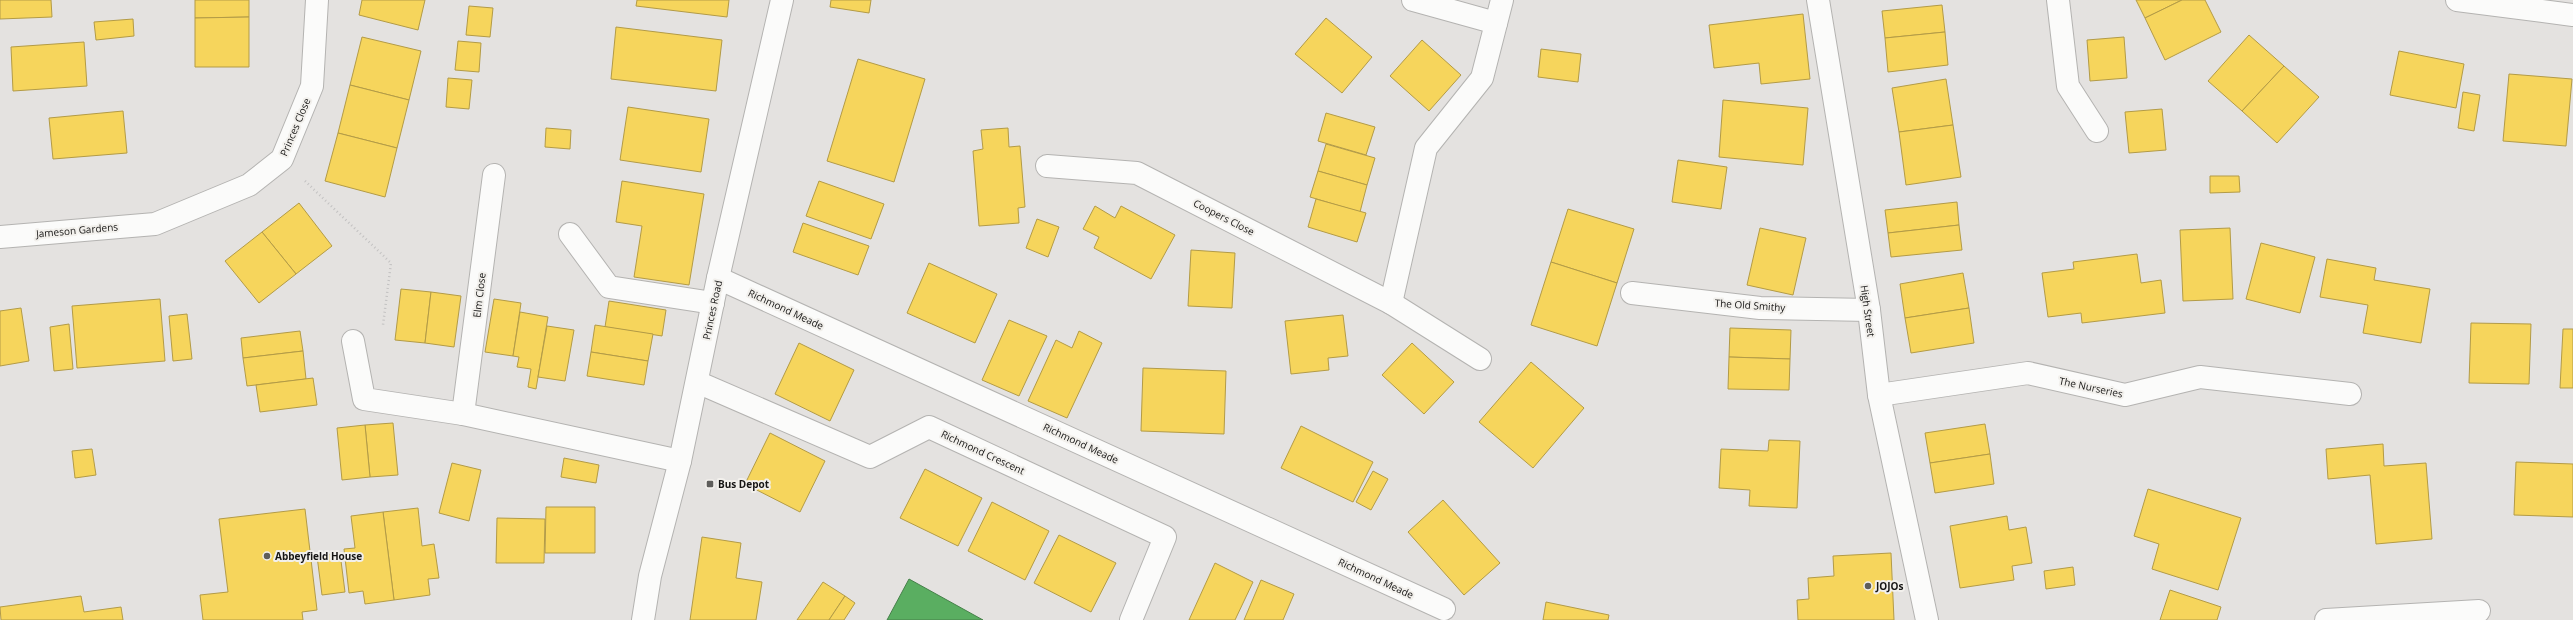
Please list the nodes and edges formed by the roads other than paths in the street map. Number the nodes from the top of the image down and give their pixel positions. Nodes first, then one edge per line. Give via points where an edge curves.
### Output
1 (316, 0) edge
2 (782, 0) edge
3 (1413, 0) edge
4 (1502, 0) edge
5 (1818, 0) edge
6 (2058, 0) edge
7 (2457, 0) edge
8 (2573, 14) edge
9 (1496, 23) junction
10 (2097, 131) dead end
11 (1046, 166) dead end
12 (494, 175) dead end
13 (154, 224) joint
14 (570, 234) dead end
15 (0, 237) edge
16 (718, 278) junction
17 (1632, 293) dead end
18 (713, 303) junction
19 (1391, 304) junction
20 (1869, 310) junction
21 (353, 341) road end
22 (1480, 359) dead end
23 (697, 382) junction
24 (2350, 394) dead end
25 (1879, 395) junction
26 (463, 414) junction
27 (680, 461) junction
28 (1444, 609) dead end
29 (2479, 611) dead end
30 (643, 620) edge
31 (1131, 620) edge
32 (1927, 620) edge
33 (2326, 620) edge

1 - 13 street, Princes Close via 312,86 282,159 249,186
2 - 16 street, Princes Road
3 - 9 street
4 - 9 street
5 - 20 street, High Street
6 - 10 street via 2068,86
7 - 8 street
9 - 19 street via 1482,78 1426,148
11 - 19 street, Coopers Close via 1137,173
12 - 26 street, Elm Close
13 - 15 street, Jameson Gardens
14 - 18 street via 609,287
16 - 18 street, Princes Road
16 - 28 street, Richmond Meade
17 - 20 street, The Old Smithy via 1760,308
18 - 23 street, Princes Road
19 - 22 street, Coopers Close
20 - 25 street, High Street
21 - 26 street via 364,399
23 - 27 street, Princes Road
23 - 31 street, Richmond Crescent via 870,457 929,427 1165,537
24 - 25 street, The Nurseries via 2200,378 2125,395 2028,373
25 - 32 street, High Street
26 - 27 street
27 - 30 street, Princes Road via 650,576
29 - 33 street

